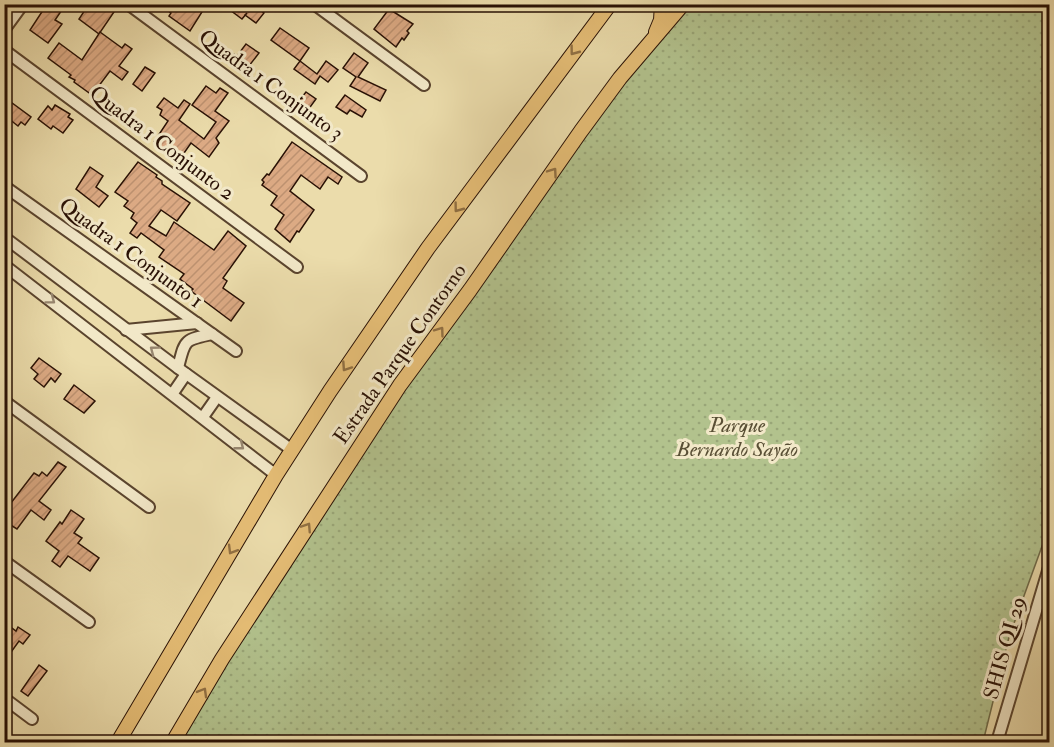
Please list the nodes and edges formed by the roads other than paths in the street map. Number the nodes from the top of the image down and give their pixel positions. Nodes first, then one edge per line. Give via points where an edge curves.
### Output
1 (23, 4) edge
2 (128, 4) edge
3 (314, 4) edge
4 (619, 4) edge
5 (662, 4) edge
6 (683, 4) edge
7 (606, 9) edge
8 (4, 30) edge
9 (651, 42) junction
10 (4, 50) edge
11 (424, 85) dead end
12 (361, 176) dead end
13 (4, 186) edge
14 (4, 237) edge
15 (4, 265) edge
16 (297, 267) dead end
17 (197, 323) junction
18 (126, 330) junction
19 (212, 334) junction
20 (236, 351) dead end
21 (182, 371) junction
22 (173, 393) junction
23 (217, 397) junction
24 (4, 401) edge
25 (203, 417) junction
26 (292, 450) junction
27 (276, 475) junction
28 (149, 507) dead end
29 (4, 561) edge
30 (1050, 564) edge
31 (89, 622) dead end
32 (4, 698) edge
33 (32, 719) dead end
34 (118, 742) edge
35 (173, 742) edge
36 (998, 742) edge

1 - 8 street
2 - 12 street, Quadra 1 Conjunto 3
3 - 11 street
4 - 7 main road
5 - 9 main road via 661,20
6 - 9 main road, Estrada Parque Contorno
7 -> 26 main road, Estrada Parque Contorno via 428,248
35 -> 9 main road, Estrada Parque Contorno via 222,659 400,385 581,131
10 - 16 street, Quadra 1 Conjunto 2
13 - 17 street, Quadra 1 Conjunto 1
14 - 18 street
15 -> 22 street
17 - 18 street
17 - 19 street, Quadra 1 Conjunto 1
21 -> 18 street
19 - 20 street, Quadra 1 Conjunto 1
19 - 21 street via 185,343
21 - 22 street
21 - 23 street
22 - 25 street
23 - 25 street
23 - 26 street
24 - 28 street
25 -> 27 street
26 - 27 main road, Estrada Parque Contorno
27 -> 34 main road, Estrada Parque Contorno
29 - 31 street
30 - 36 street, SHIS QI 29
32 - 33 street

